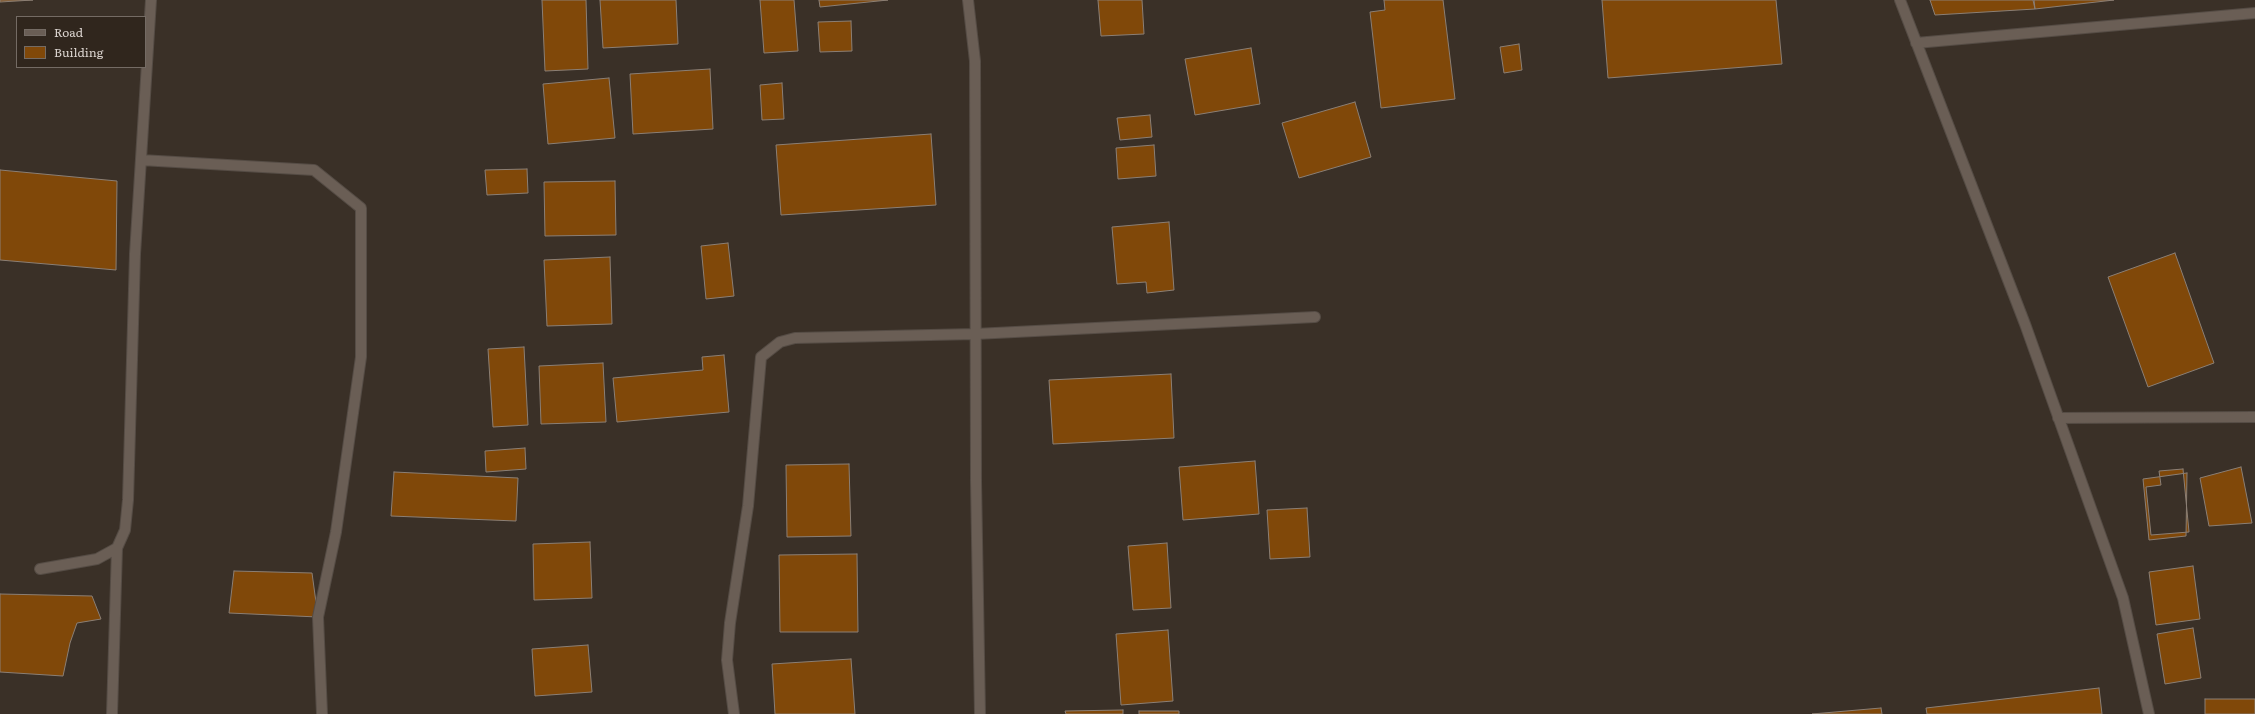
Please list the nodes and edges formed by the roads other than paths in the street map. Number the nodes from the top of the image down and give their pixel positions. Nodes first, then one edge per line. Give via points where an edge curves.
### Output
1 (151, 0) edge
2 (968, 0) edge
3 (1900, 0) edge
4 (2255, 13) edge
5 (1916, 43) junction
6 (141, 160) junction
7 (1315, 317) dead end
8 (975, 334) junction
9 (2255, 417) edge
10 (2058, 418) junction
11 (117, 548) junction
12 (40, 569) dead end
13 (112, 714) edge
14 (322, 714) edge
15 (734, 714) edge
16 (980, 714) edge
17 (2149, 714) edge

1 - 6 street
2 - 8 street via 975,61
3 - 5 street
4 - 5 street
5 - 10 street via 2025,324
6 - 11 street via 135,254 128,500 125,530
6 - 14 street via 314,170 361,208 361,357 336,532 318,617
7 - 8 street
8 - 15 street via 795,338 780,342 761,357 748,506 730,623 727,660
8 - 16 street
9 - 10 street
10 - 17 street via 2123,598
11 - 12 street via 97,559
11 - 13 street

